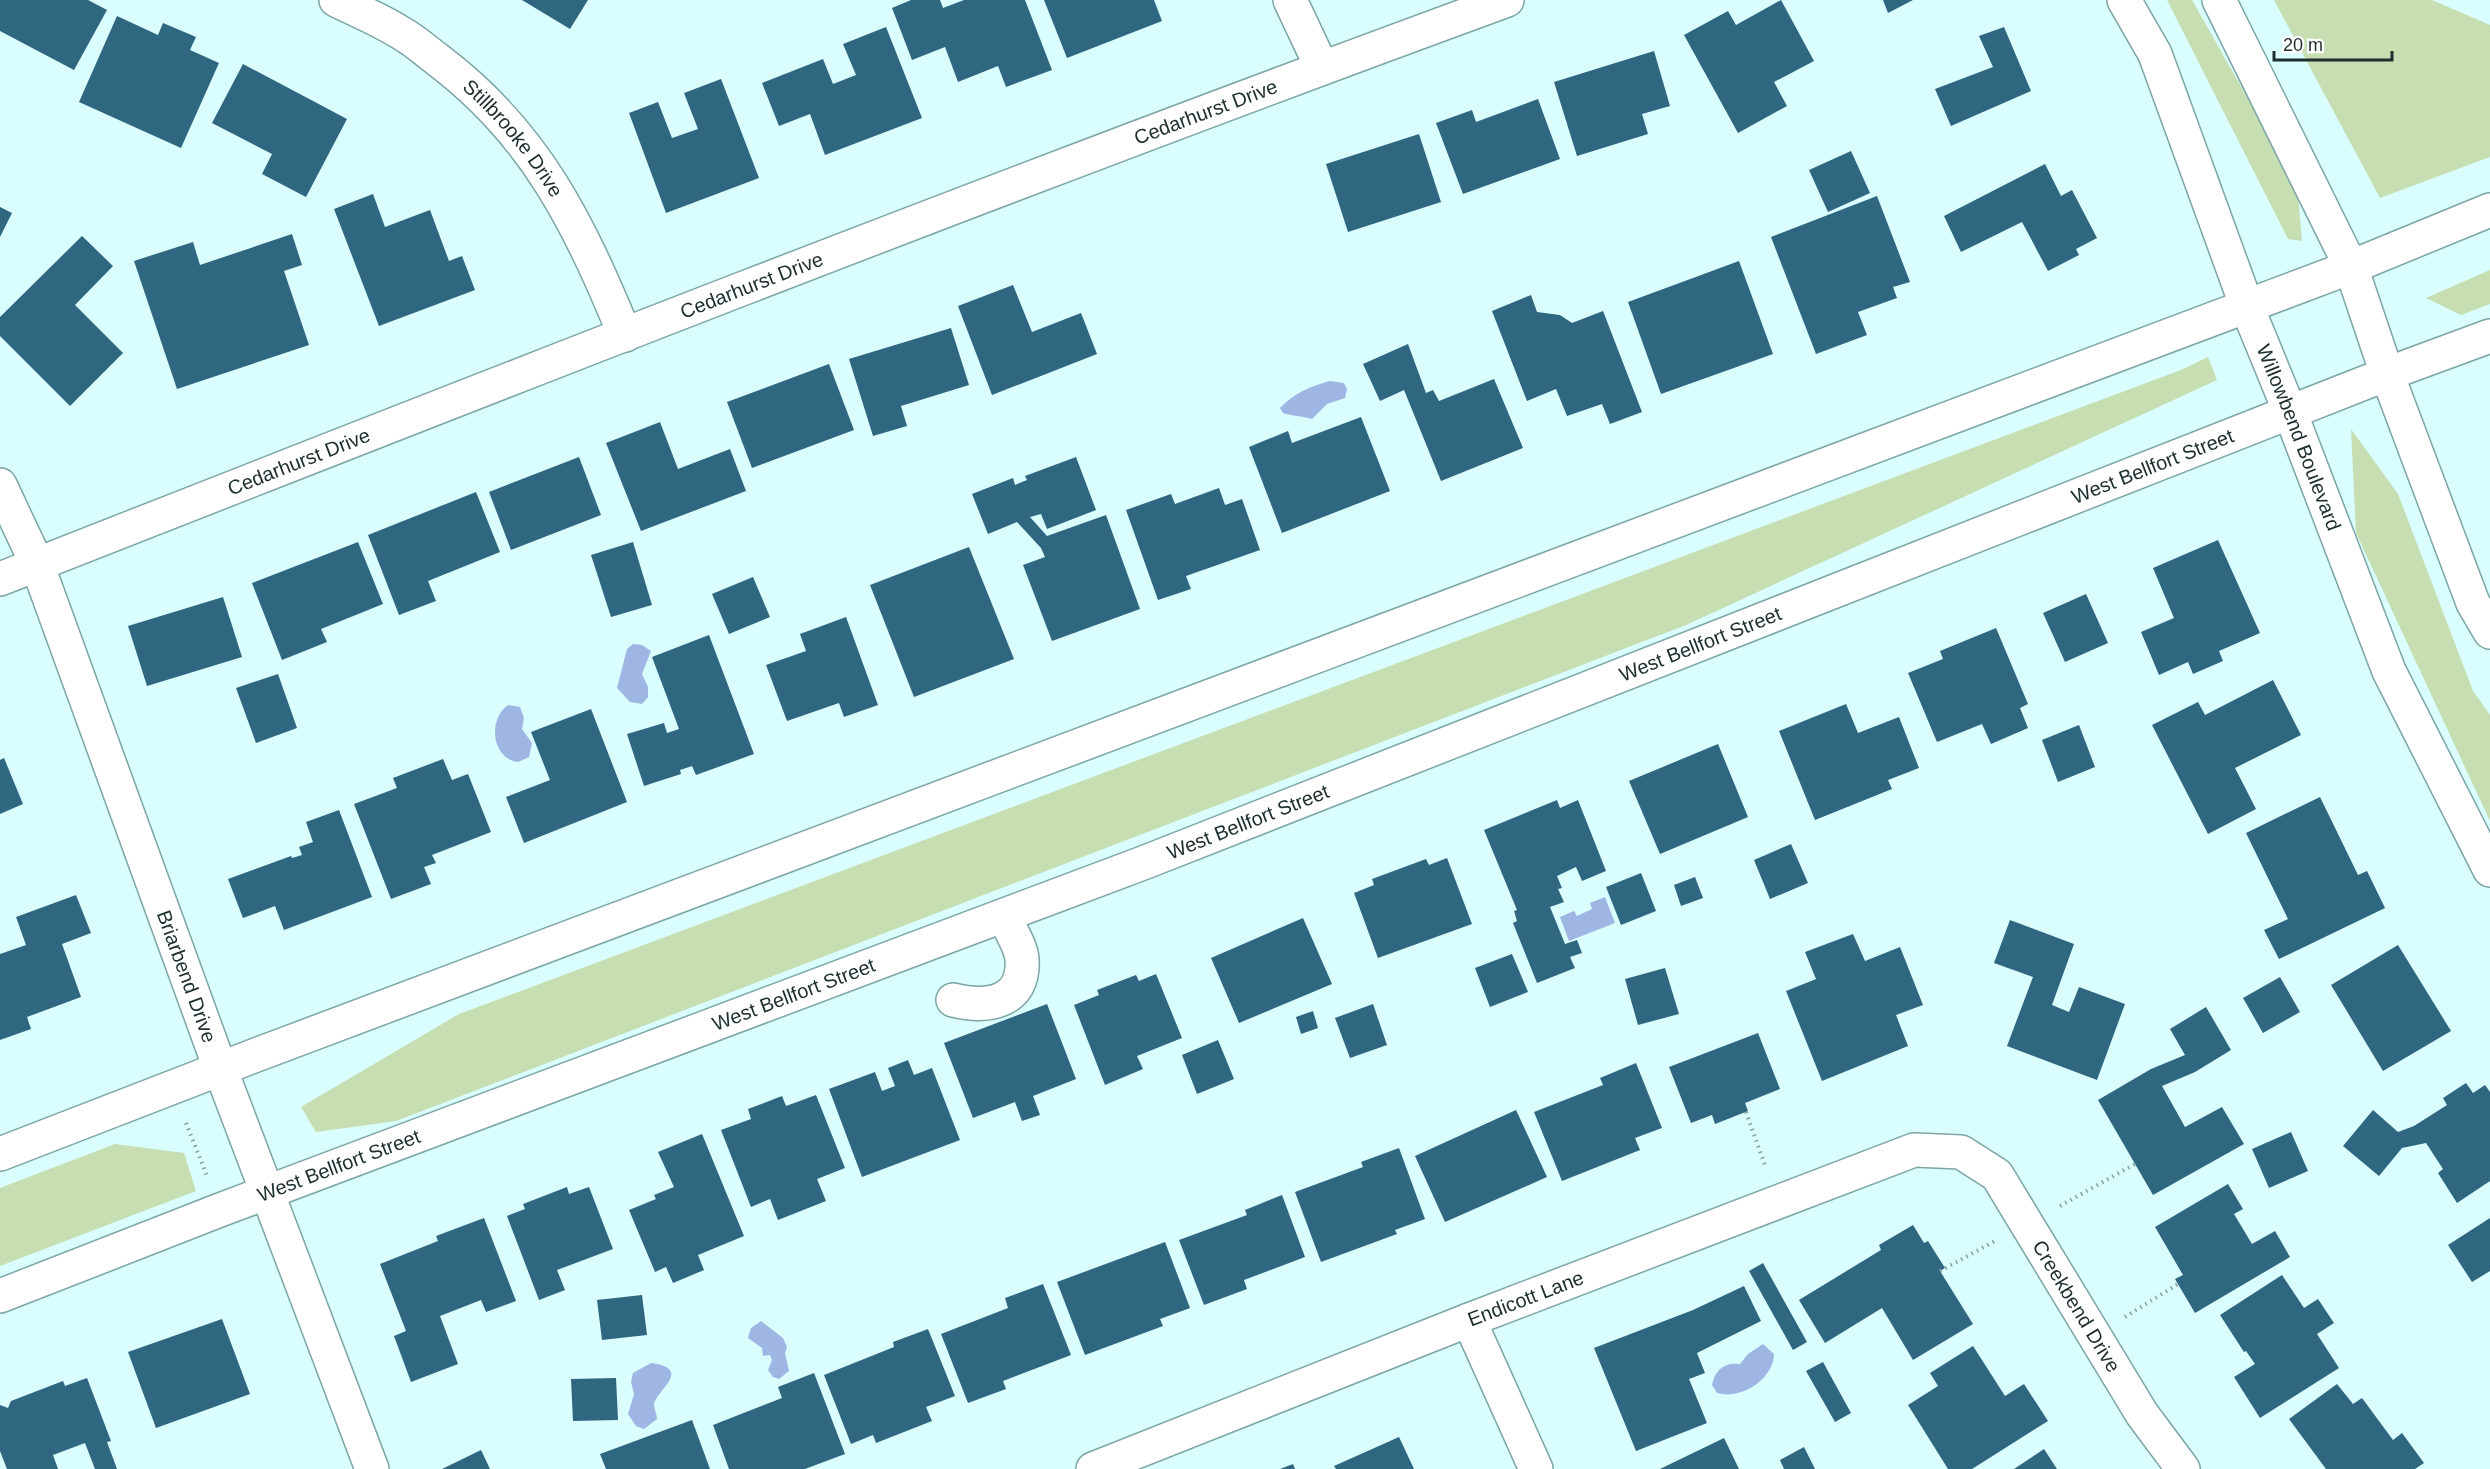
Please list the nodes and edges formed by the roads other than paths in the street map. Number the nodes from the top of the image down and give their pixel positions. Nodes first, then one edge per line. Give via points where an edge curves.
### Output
1 (336, 0) edge
2 (1290, 0) edge
3 (1507, 0) edge
4 (2124, 0) edge
5 (2219, 0) edge
6 (1322, 68) junction
7 (2490, 210) edge
8 (2351, 267) junction
9 (2247, 307) junction
10 (624, 335) junction
11 (2490, 336) edge
12 (2387, 374) junction
13 (2290, 412) junction
14 (0, 485) edge
15 (37, 564) junction
16 (0, 579) edge
17 (2490, 632) edge
18 (2490, 870) edge
19 (1004, 916) junction
20 (953, 1000) dead end
21 (220, 1068) junction
22 (1961, 1152) joint
23 (0, 1154) edge
24 (267, 1194) junction
25 (0, 1296) edge
26 (1469, 1320) junction
27 (372, 1469) edge
28 (1093, 1469) edge
29 (1536, 1469) edge
30 (2183, 1469) edge

1 - 10 main road, Stillbrooke Drive via 402,33 459,76 517,133 583,236
2 - 6 main road
3 - 6 main road, Cedarhurst Drive
4 - 9 main road, Willowbend Boulevard via 2155,54
5 - 8 main road
6 - 10 main road, Cedarhurst Drive
7 - 8 main road
8 - 9 main road
8 - 12 main road
9 - 13 main road, Willowbend Boulevard
9 - 21 main road
10 - 15 main road, Cedarhurst Drive
11 - 12 main road, West Bellfort Street
12 - 13 main road, West Bellfort Street
12 - 17 main road via 2473,603
13 - 18 main road, Willowbend Boulevard via 2389,671
13 - 19 main road, West Bellfort Street
14 - 15 main road, Briarbend Drive
15 - 16 main road, Cedarhurst Drive
15 - 21 main road, Briarbend Drive
19 - 20 main road via 1022,958 1010,995 978,1006
19 - 24 main road, West Bellfort Street
21 - 23 main road
21 - 24 main road, Briarbend Drive
22 - 26 main road, Endicott Lane via 1914,1150
22 - 30 main road, Creekbend Drive via 1997,1174 2142,1413
24 - 25 main road, West Bellfort Street
24 - 27 main road, Briarbend Drive
26 - 28 main road, Endicott Lane
26 - 29 main road

